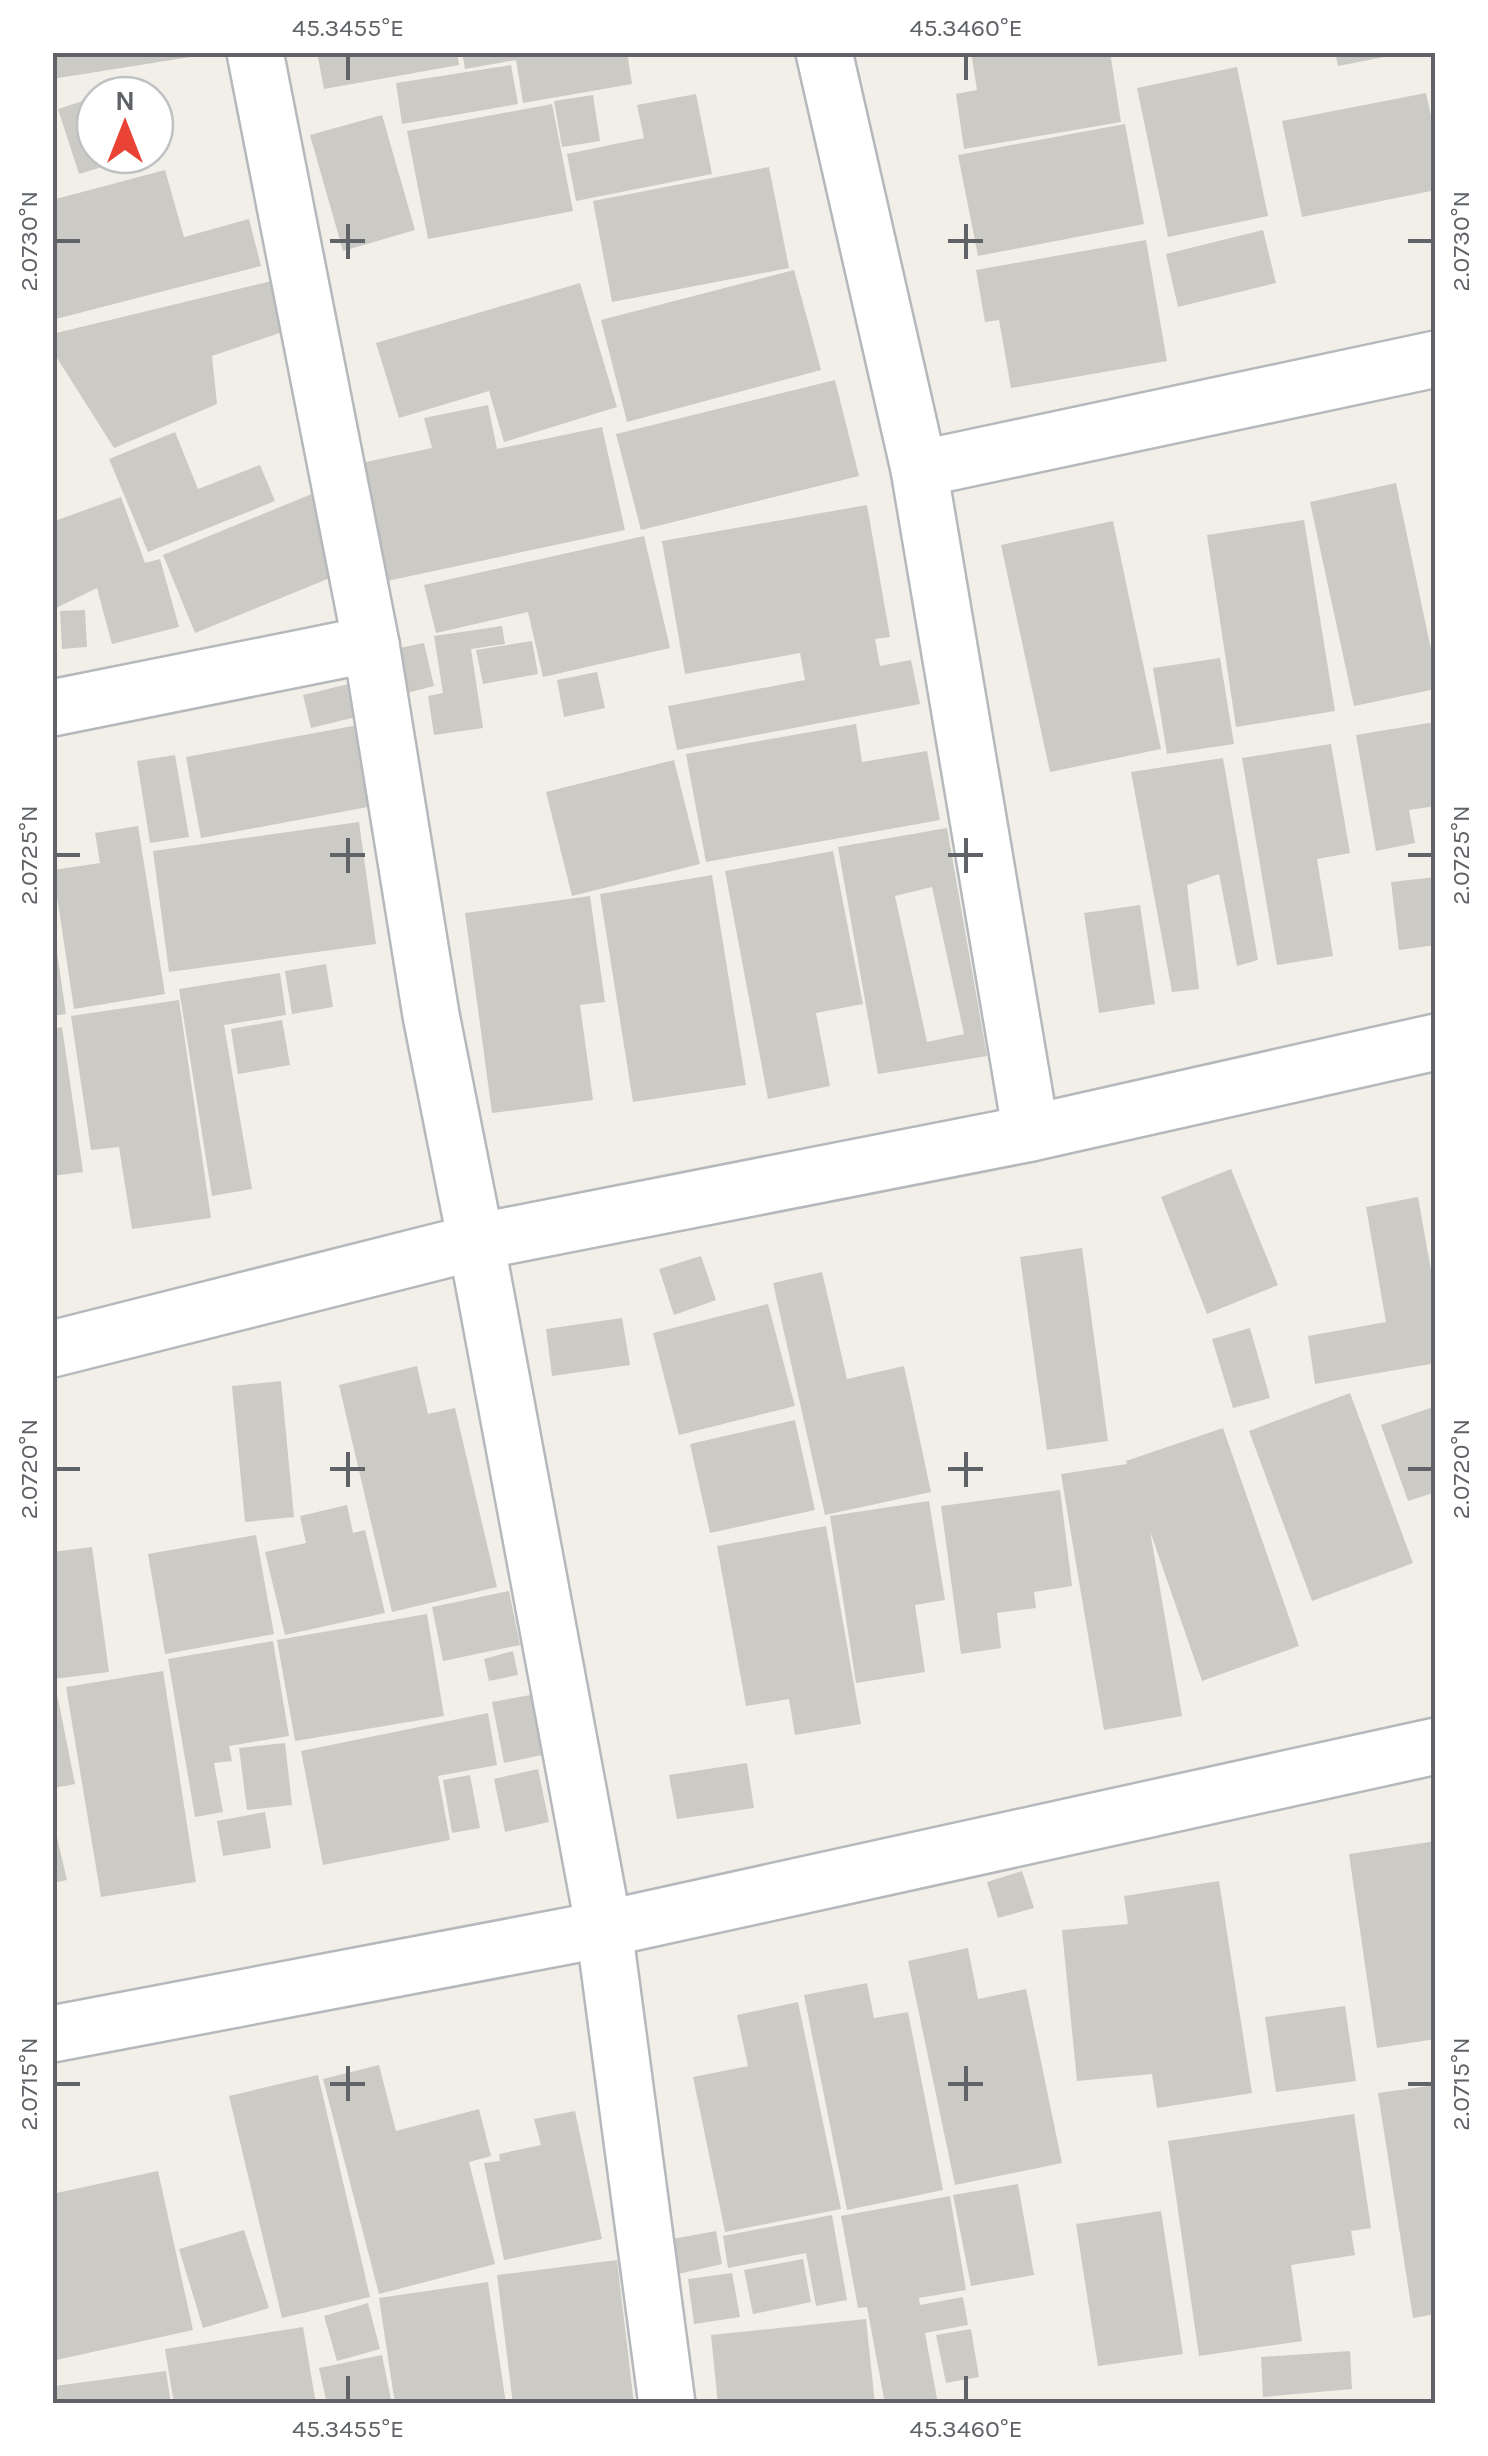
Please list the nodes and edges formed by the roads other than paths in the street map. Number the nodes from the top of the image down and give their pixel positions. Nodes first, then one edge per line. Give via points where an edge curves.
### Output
1 (255, 52) edge
2 (824, 52) edge
3 (1436, 359) edge
4 (919, 468) junction
5 (371, 644) junction
6 (52, 708) edge
7 (1436, 1042) edge
8 (1031, 1133) junction
9 (476, 1242) junction
10 (52, 1349) edge
11 (1436, 1746) edge
12 (604, 1929) junction
13 (52, 2034) edge
14 (667, 2404) edge

1 - 5 street
2 - 4 street
3 - 4 street
4 - 8 street
5 - 6 street
5 - 9 street via 431,1015
7 - 8 street
8 - 9 street
9 - 10 street
9 - 12 street
11 - 12 street
12 - 13 street
12 - 14 street

